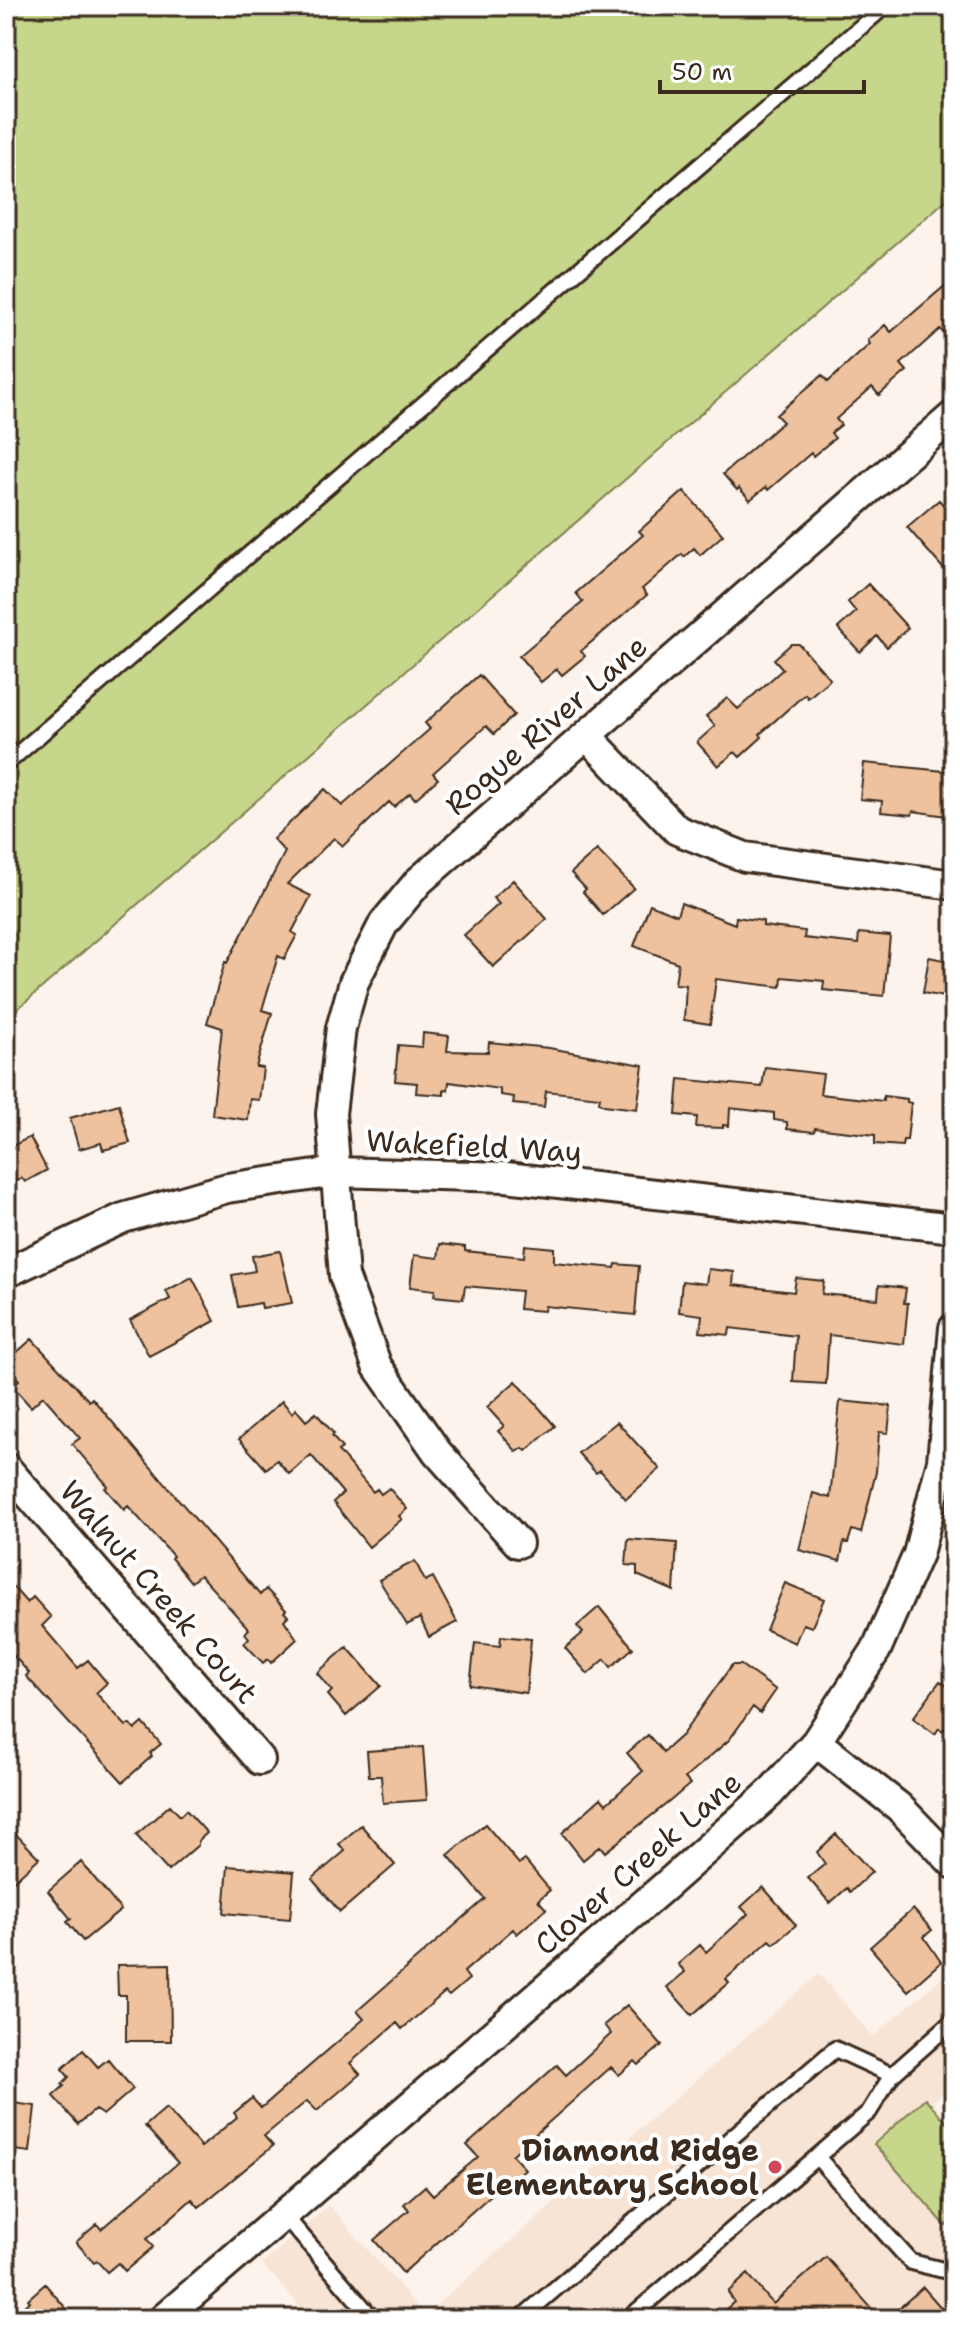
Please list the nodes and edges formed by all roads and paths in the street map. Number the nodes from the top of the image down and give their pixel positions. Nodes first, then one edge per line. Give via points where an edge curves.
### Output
1 (885, 6) edge
2 (954, 415) edge
3 (587, 736) junction
4 (6, 764) edge
5 (954, 885) edge
6 (336, 1172) junction
7 (954, 1228) edge
8 (6, 1273) edge
9 (954, 1328) edge
10 (6, 1468) edge
11 (518, 1543) dead end
12 (816, 1742) junction
13 (260, 1760) dead end
14 (954, 1864) edge
15 (954, 2020) edge
16 (892, 2075) junction
17 (817, 2157) junction
18 (284, 2215) junction
19 (947, 2271) dead end
20 (163, 2319) edge
21 (373, 2319) edge
22 (520, 2319) edge
23 (628, 2319) edge

1 - 4 lane
2 - 3 street, Rogue River Lane
3 - 5 street via 677,830 731,852
3 - 6 street, Rogue River Lane via 419,881 384,923 354,982 341,1028 331,1114
6 - 7 street, Wakefield Way via 506,1177
6 - 8 street, Wakefield Way via 227,1188 123,1218
6 - 11 street, Rogue River Lane via 344,1276 377,1366 437,1452
9 - 12 street, Clover Creek Lane via 942,1461 918,1554 876,1650
10 - 13 street, Walnut Creek Court
12 - 14 street via 899,1807
12 - 18 street, Clover Creek Lane via 769,1794
15 - 16 lane
16 - 17 lane via 869,2112
16 - 22 lane via 835,2049
17 - 19 lane via 911,2262
17 - 23 lane
18 - 20 street, Clover Creek Lane
18 - 21 lane

